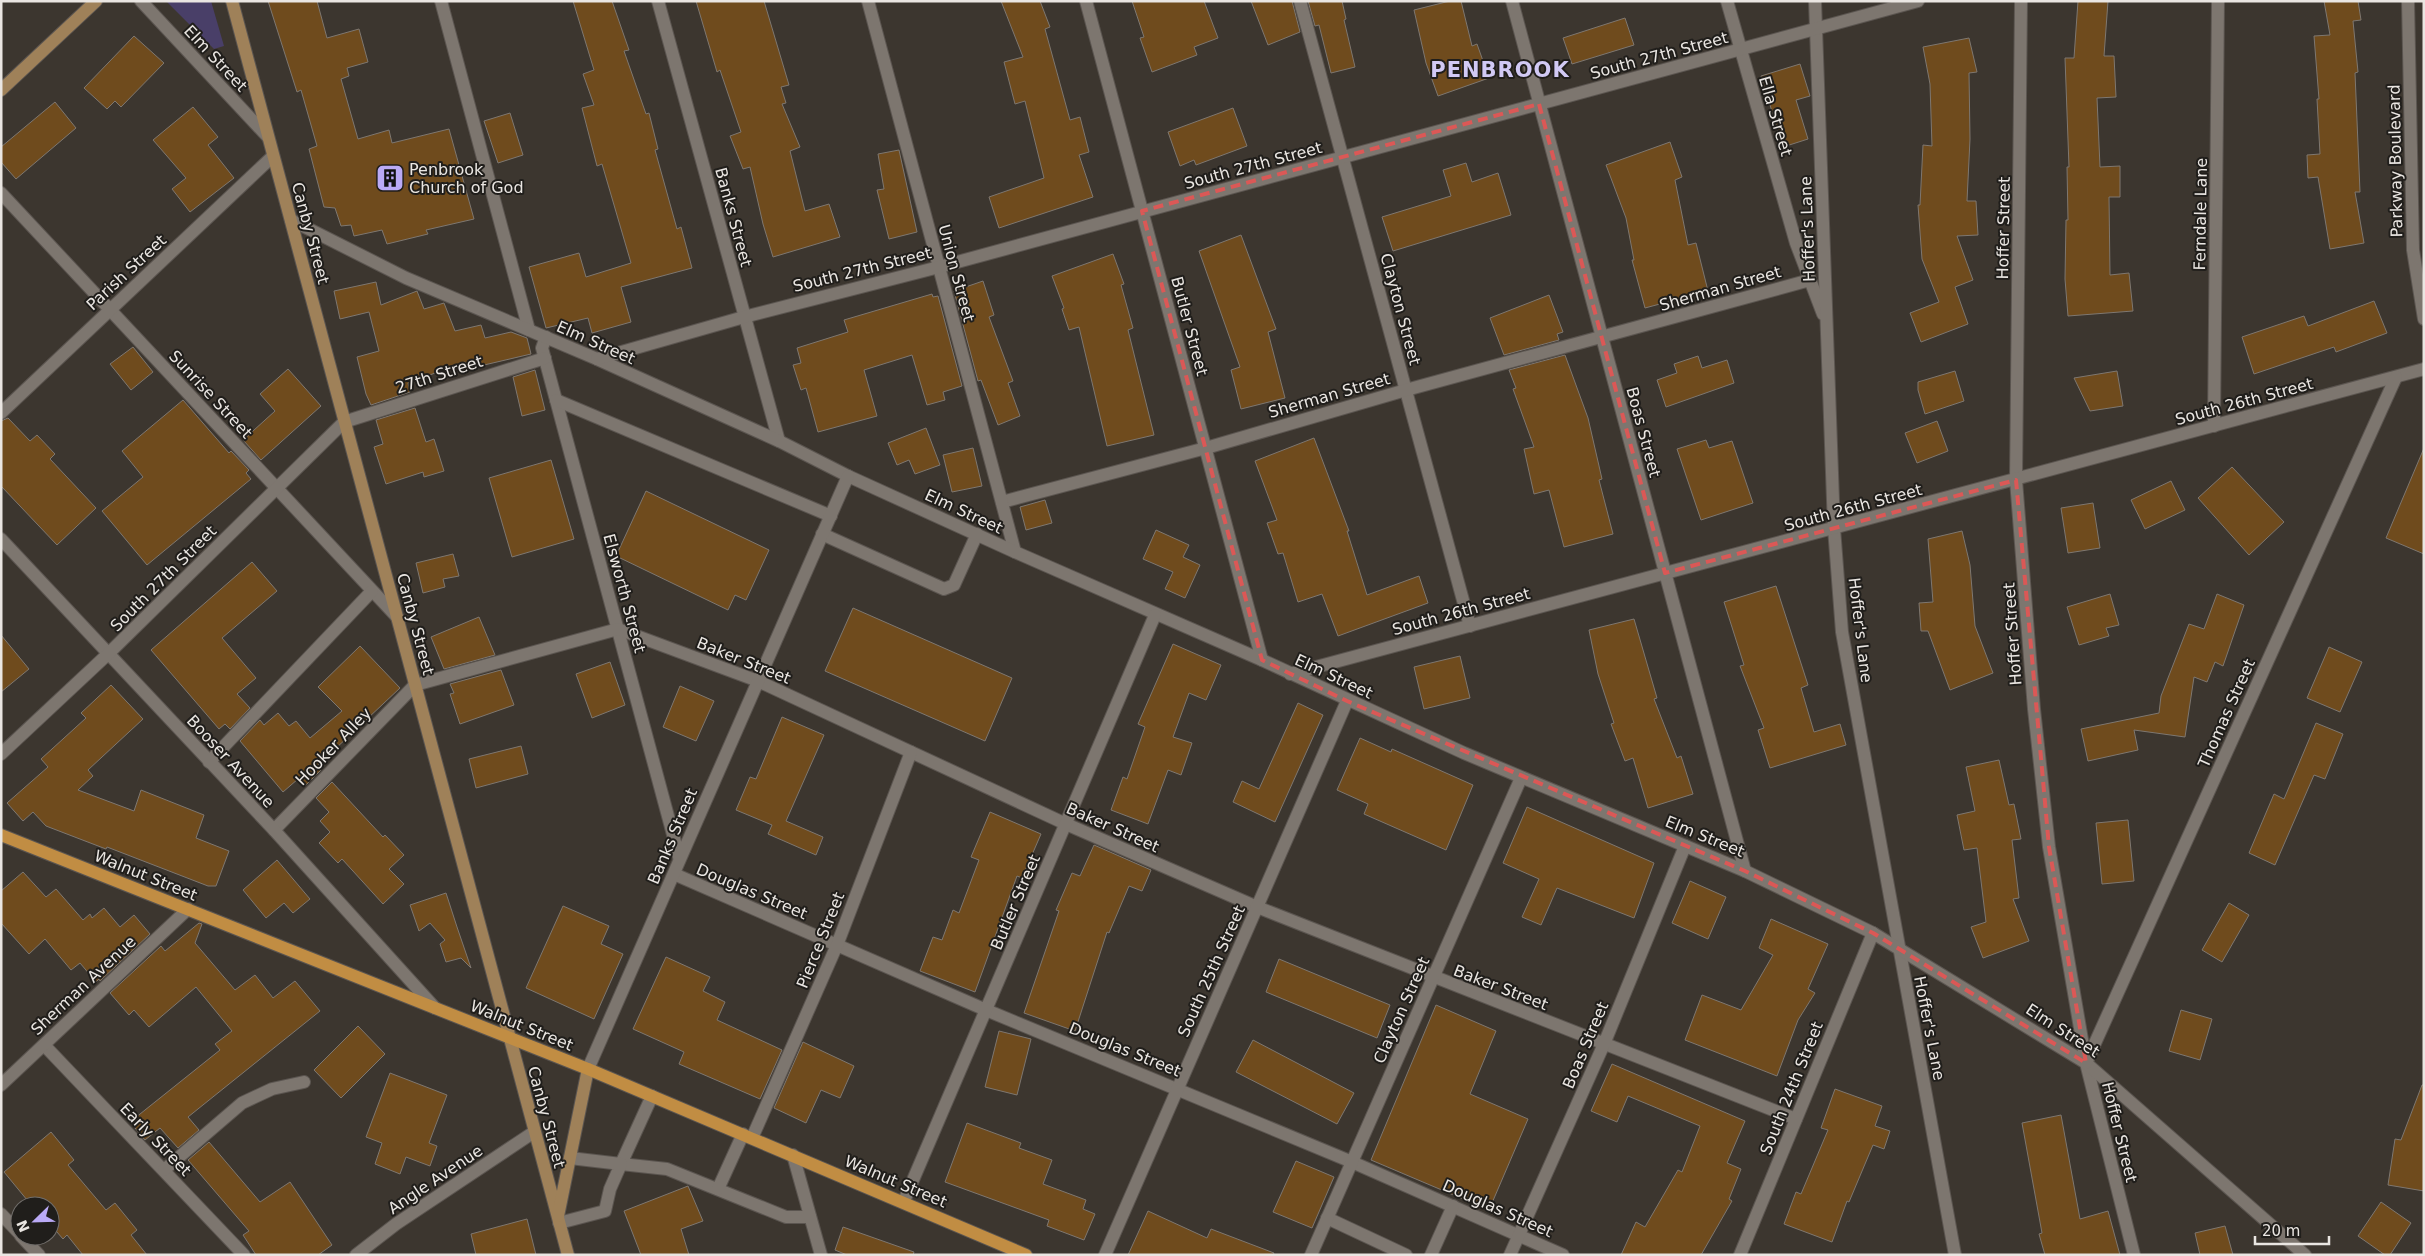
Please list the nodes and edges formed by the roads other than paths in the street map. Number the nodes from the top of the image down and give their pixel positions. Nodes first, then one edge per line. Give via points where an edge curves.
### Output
1 (96, 1) edge
2 (141, 1) edge
3 (232, 1) edge
4 (441, 1) edge
5 (658, 1) edge
6 (868, 1) edge
7 (1086, 1) edge
8 (1300, 1) edge
9 (1512, 1) edge
10 (1727, 1) edge
11 (1815, 1) edge
12 (1918, 1) edge
13 (2021, 1) edge
14 (2218, 1) edge
15 (2408, 1) edge
16 (1816, 29) junction
17 (1740, 50) junction
18 (1, 90) edge
19 (1539, 104) junction
20 (267, 136) junction
21 (273, 156) junction
22 (1342, 157) junction
23 (1, 193) edge
24 (1142, 212) junction
25 (291, 220) junction
26 (939, 267) junction
27 (1810, 280) junction
28 (110, 309) junction
29 (744, 317) junction
30 (2424, 319) edge
31 (1827, 323) junction
32 (530, 330) junction
33 (546, 337) junction
34 (1602, 338) junction
35 (545, 358) junction
36 (597, 360) junction
37 (2424, 369) edge
38 (2396, 377) junction
39 (1406, 390) junction
40 (556, 400) junction
41 (1, 413) edge
42 (344, 422) junction
43 (2214, 426) junction
44 (779, 442) junction
45 (1206, 448) junction
46 (848, 476) junction
47 (2016, 480) junction
48 (276, 488) junction
49 (1002, 502) junction
50 (831, 516) junction
51 (1834, 528) junction
52 (822, 534) junction
53 (977, 534) junction
54 (1, 539) edge
55 (1015, 552) junction
56 (1665, 573) junction
57 (372, 591) junction
58 (1155, 615) junction
59 (397, 617) junction
60 (1470, 626) junction
61 (618, 629) junction
62 (109, 653) junction
63 (1262, 660) junction
64 (1290, 674) junction
65 (758, 681) junction
66 (415, 685) junction
67 (1347, 701) junction
68 (911, 752) junction
69 (1, 754) edge
70 (210, 762) junction
71 (1521, 778) junction
72 (1066, 824) junction
73 (274, 830) junction
74 (1, 834) edge
75 (1685, 846) junction
76 (679, 857) junction
77 (1746, 871) junction
78 (674, 874) junction
79 (1257, 907) junction
80 (188, 909) junction
81 (1873, 933) junction
82 (837, 945) junction
83 (1898, 948) junction
84 (1433, 978) junction
85 (434, 1008) junction
86 (986, 1010) junction
87 (509, 1037) junction
88 (1604, 1044) junction
89 (44, 1045) junction
90 (2086, 1062) junction
91 (588, 1069) junction
92 (304, 1082) dead end
93 (1, 1085) edge
94 (1177, 1088) junction
95 (652, 1096) junction
96 (1796, 1119) junction
97 (534, 1132) junction
98 (748, 1136) junction
99 (793, 1155) junction
100 (570, 1158) junction
101 (1352, 1162) junction
102 (621, 1164) junction
103 (164, 1170) junction
104 (718, 1189) junction
105 (904, 1201) junction
106 (1453, 1206) junction
107 (1, 1214) edge
108 (810, 1217) junction
109 (1327, 1218) junction
110 (558, 1221) junction
111 (10, 1223) edge
112 (1518, 1235) junction
113 (361, 1253) edge
114 (244, 1255) edge
115 (568, 1255) edge
116 (821, 1255) edge
117 (1026, 1255) edge
118 (1105, 1255) edge
119 (1311, 1255) edge
120 (1406, 1255) edge
121 (1431, 1255) edge
122 (1510, 1255) edge
123 (1563, 1255) edge
124 (1740, 1255) edge
125 (1955, 1255) edge
126 (2134, 1255) edge
127 (2305, 1255) edge

1 - 18 main road
2 - 20 street, Elm Street
3 - 20 main road, Canby Street
4 - 32 street
5 - 29 street, Banks Street
6 - 26 street, Union Street
7 - 24 street, Butler Street
8 - 22 street, Clayton Street
9 - 19 street, Boas Street
10 - 17 street, Ella Street
11 - 16 street, Hoffer's Lane
12 - 16 street, South 27th Street
13 - 47 street, Hoffer Street
14 - 43 street, Ferndale Lane
15 - 30 street, Parkway Boulevard via 2412,250
16 - 17 street, South 27th Street
16 - 31 street, Hoffer's Lane
17 - 19 street, South 27th Street
17 - 27 street, Ella Street via 1796,243
19 - 22 street, South 27th Street
19 - 34 street, Boas Street
20 - 21 main road, Canby Street
21 - 25 main road, Canby Street
21 - 28 street, Parish Street
22 - 24 street, South 27th Street
22 - 39 street, Clayton Street
23 - 28 street, Sunrise Street
24 - 26 street, South 27th Street
24 - 45 street, Butler Street
25 - 32 street, Elm Street via 406,278
25 - 42 main road, Canby Street
26 - 29 street, South 27th Street
26 - 49 street, Union Street
27 - 31 street, Ella Street
27 - 34 street, Sherman Street
28 - 41 street, Parish Street
28 - 48 street, Sunrise Street
29 - 36 street, South 27th Street
29 - 44 street, Banks Street
31 - 51 street, Hoffer's Lane
32 - 33 street, Elm Street
33 - 35 street, Elsworth Street via 542,348
33 - 36 street, Elm Street
34 - 39 street, Sherman Street
34 - 56 street, Boas Street
35 - 40 street, Elsworth Street
35 - 42 street, 27th Street
36 - 44 street, Elm Street
37 - 38 street, South 26th Street
38 - 43 street, South 26th Street
38 - 90 street, Thomas Street
39 - 45 street, Sherman Street
39 - 60 street, Clayton Street
40 - 50 street
40 - 61 street, Elsworth Street
42 - 48 street, South 27th Street
42 - 59 main road, Canby Street
43 - 47 street, South 26th Street
44 - 46 street, Elm Street
45 - 49 street, Sherman Street
45 - 63 street, Butler Street
46 - 50 street, Banks Street
46 - 53 street, Elm Street
47 - 51 street, South 26th Street
47 - 90 street, Hoffer Street via 2034,709 2049,847
48 - 57 street, Sunrise Street
48 - 62 street, South 27th Street
49 - 55 street, Union Street
50 - 52 street, Banks Street
51 - 56 street, South 26th Street
51 - 83 street, Hoffer's Lane via 1842,632
52 - 53 street via 944,589 954,585
52 - 65 street, Banks Street
53 - 55 street, Elm Street
54 - 62 street, Booser Avenue
55 - 58 street, Elm Street
56 - 60 street, South 26th Street
56 - 77 street, Boas Street
57 - 59 street, Sunrise Street
57 - 70 street
58 - 63 street, Elm Street
58 - 72 street, Butler Street
59 - 66 main road, Canby Street
60 - 64 street, South 26th Street
61 - 65 street, Baker Street
61 - 66 street
61 - 76 street, Elsworth Street
62 - 69 street, South 27th Street
62 - 70 street, Booser Avenue
63 - 64 street, Elm Street
64 - 67 street, Elm Street
65 - 68 street, Baker Street
65 - 76 street, Banks Street
66 - 73 street, Hooker Alley
66 - 87 main road, Canby Street
67 - 71 street, Elm Street
67 - 79 street, South 25th Street
68 - 72 street, Baker Street
68 - 82 street, Pierce Street
70 - 73 street, Booser Avenue
71 - 75 street, Elm Street
71 - 84 street, Clayton Street
72 - 79 street, Baker Street
72 - 86 street, Butler Street
73 - 85 street, Booser Avenue
74 - 80 main road, Walnut Street
75 - 77 street, Elm Street
75 - 88 street, Boas Street
76 - 78 street, Banks Street
77 - 81 street, Elm Street
78 - 82 street, Douglas Street
78 - 91 street, Banks Street
79 - 84 street, Baker Street
79 - 94 street, South 25th Street
80 - 85 main road, Walnut Street
80 - 89 street, Sherman Avenue
81 - 83 street, Elm Street
81 - 96 street, South 24th Street
82 - 86 street, Douglas Street
82 - 98 street, Pierce Street
83 - 90 street, Elm Street
83 - 125 street, Hoffer's Lane
84 - 88 street, Baker Street
84 - 101 street, Clayton Street
85 - 87 main road, Walnut Street
86 - 94 street, Douglas Street
86 - 105 street, Butler Street
87 - 91 main road, Walnut Street
87 - 97 main road, Canby Street
88 - 96 street, Baker Street
88 - 112 street, Boas Street
89 - 93 street, Sherman Avenue
89 - 103 street, Early Street
90 - 126 street, Hoffer Street
90 - 127 street, Elm Street
91 - 95 main road, Walnut Street
91 - 100 main road, Banks Street
92 - 103 street via 272,1089 242,1103
94 - 101 street, Douglas Street
94 - 118 street, South 25th Street
95 - 98 main road, Walnut Street
95 - 102 street
96 - 124 street, South 24th Street
97 - 110 main road, Canby Street
97 - 113 street, Angle Avenue via 396,1224
98 - 99 main road, Walnut Street
98 - 104 street, Pierce Street
99 - 105 main road, Walnut Street
99 - 108 street
100 - 102 street
100 - 110 main road, Banks Street
101 - 106 street, Douglas Street
101 - 109 street, Clayton Street
102 - 104 street via 667,1169
102 - 110 street via 605,1211
103 - 114 street, Early Street
104 - 108 street via 786,1217
105 - 117 main road, Walnut Street
106 - 112 street, Douglas Street
106 - 121 street
107 - 111 street
108 - 116 street
109 - 119 street, Clayton Street
109 - 120 street
110 - 115 main road, Canby Street
112 - 122 street, Boas Street
112 - 123 street, Douglas Street

